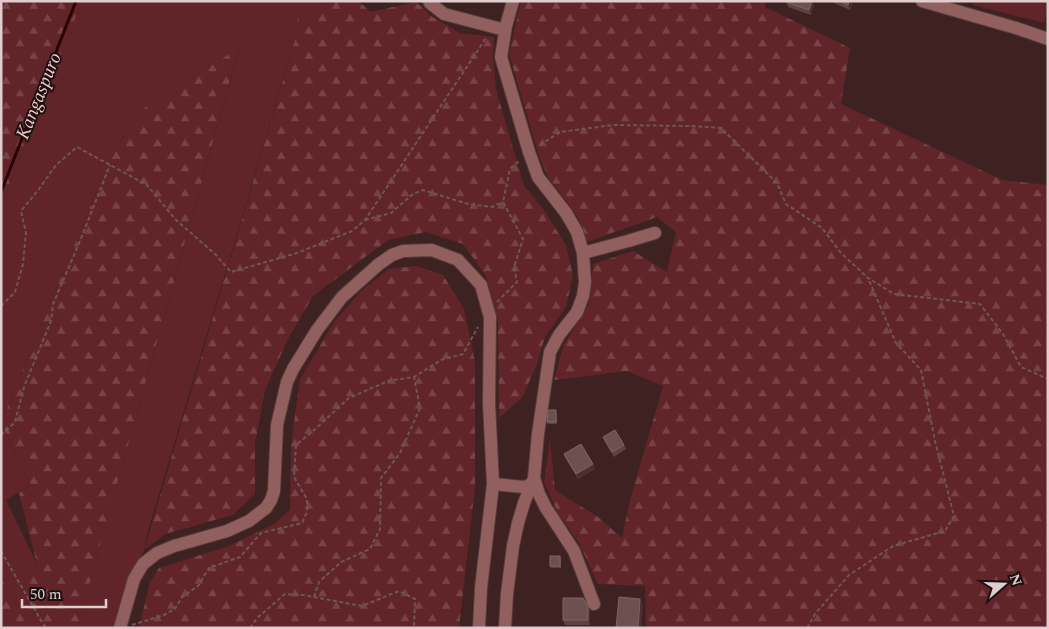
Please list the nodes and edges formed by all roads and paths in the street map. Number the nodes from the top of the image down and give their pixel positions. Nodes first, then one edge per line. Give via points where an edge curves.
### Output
1 (429, 1) edge
2 (513, 1) edge
3 (922, 1) edge
4 (499, 29) junction
5 (1048, 39) edge
6 (110, 165) junction
7 (503, 202) dead end
8 (365, 220) junction
9 (655, 233) dead end
10 (583, 253) junction
11 (868, 278) dead end
12 (1, 306) edge
13 (414, 378) dead end
14 (1, 435) edge
15 (533, 481) junction
16 (493, 484) junction
17 (1, 550) edge
18 (314, 597) junction
19 (594, 604) dead end
20 (47, 628) edge
21 (120, 628) edge
22 (250, 628) edge
23 (414, 628) edge
24 (479, 628) edge
25 (505, 628) edge
26 (807, 628) edge

1 - 4 street via 444,14
2 - 4 street
3 - 5 street
4 - 8 path
4 - 10 street via 501,56 538,177 566,213 577,232
6 - 8 path via 147,185 176,219 231,272 296,254 352,232
6 - 12 path via 77,147 56,165 21,211 26,233 23,264 15,292
6 - 14 path via 53,304 51,321 24,386 15,422
7 - 8 path via 492,207 468,204 423,190 412,194 391,213
9 - 10 street
10 - 15 street via 583,296 577,312 558,335 550,352
11 - 26 path via 896,344 921,370 954,516 945,531 893,546 849,575
13 - 18 path via 420,408 400,453 380,478 380,529 370,548 341,562 319,582
15 - 16 street via 524,487
15 - 19 street via 574,551
15 - 25 street via 513,546
16 - 21 street via 489,404 490,317 481,285 458,260 432,250 403,251 392,255 342,297 293,369 277,425 274,491 266,508 234,528 174,546 143,564 134,579
16 - 24 street
17 - 20 path
18 - 22 path via 285,594
18 - 23 path via 362,606 399,591 415,599

